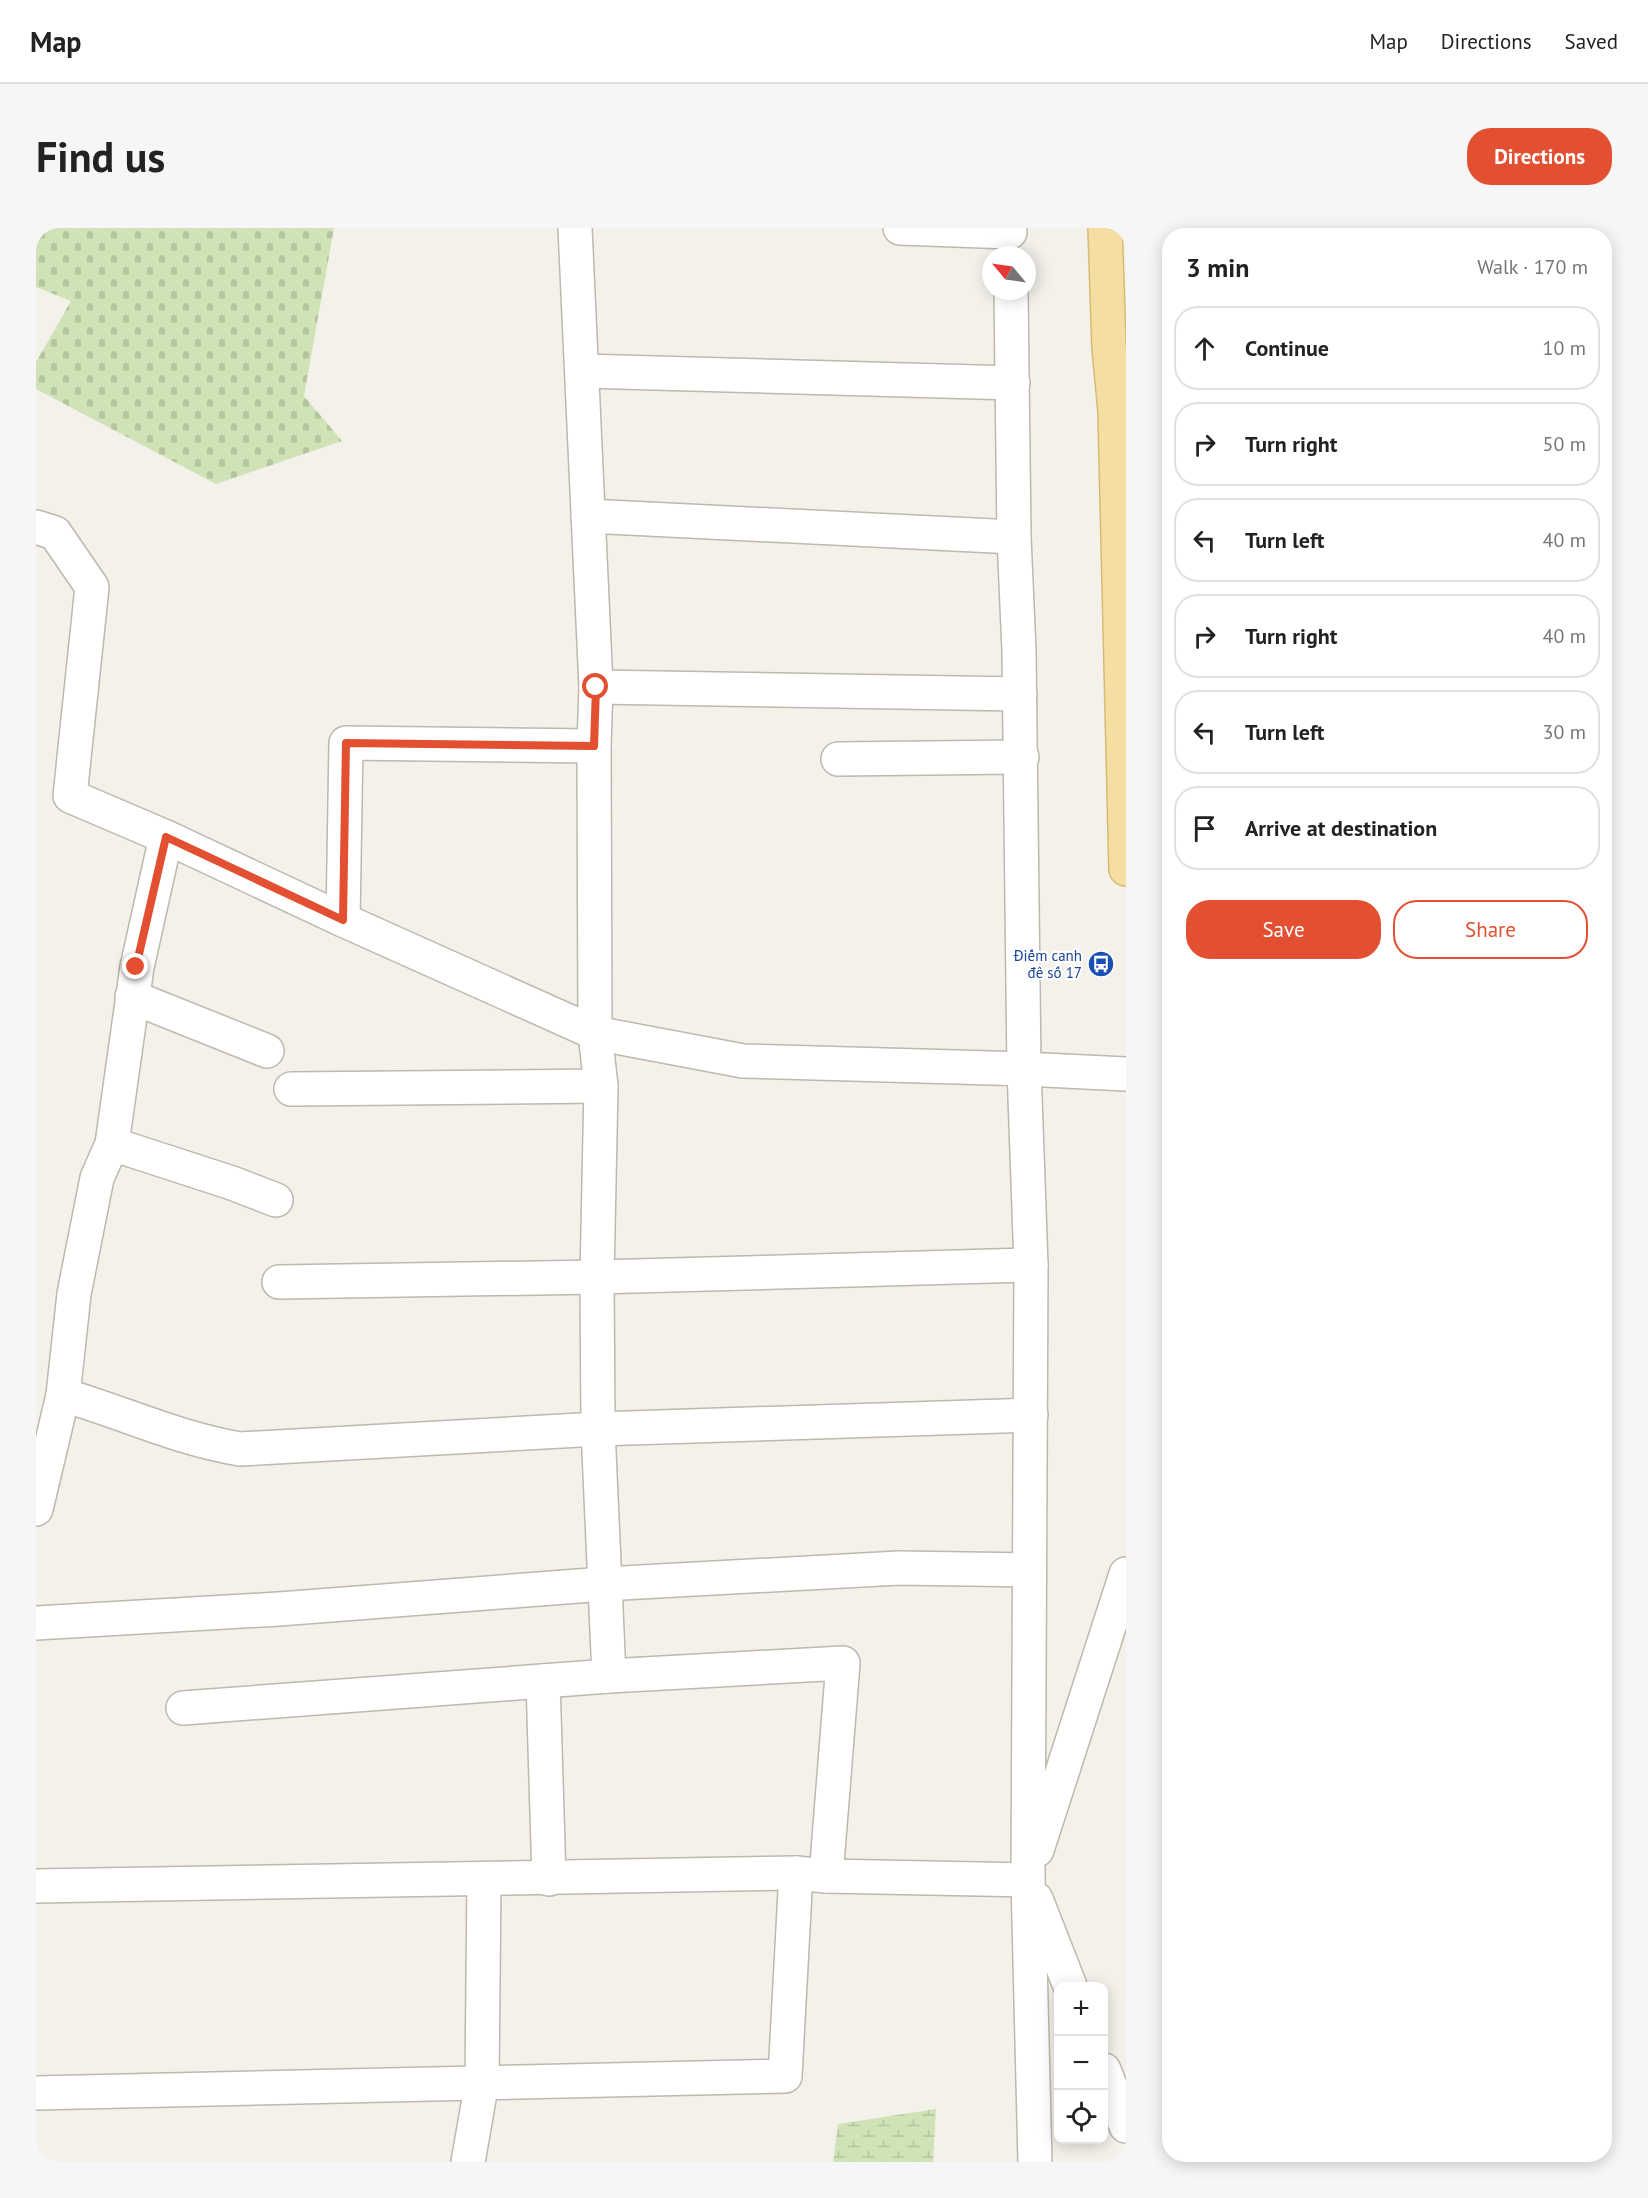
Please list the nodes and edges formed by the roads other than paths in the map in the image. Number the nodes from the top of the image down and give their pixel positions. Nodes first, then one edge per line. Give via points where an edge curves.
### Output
1 (576, 228) edge
2 (900, 228) edge
3 (1104, 228) edge
4 (1010, 238) edge
5 (1011, 300) edge
6 (582, 370) junction
7 (1013, 383) junction
8 (588, 516) junction
9 (36, 527) edge
10 (1014, 537) junction
11 (596, 687) junction
12 (1020, 694) junction
13 (594, 746) junction
14 (1022, 757) junction
15 (838, 759) dead end
16 (166, 837) junction
17 (1126, 868) edge
18 (343, 920) junction
19 (132, 997) junction
20 (595, 1033) junction
21 (267, 1051) dead end
22 (1024, 1068) junction
23 (1126, 1074) edge
24 (601, 1086) junction
25 (291, 1089) dead end
26 (112, 1144) junction
27 (276, 1200) dead end
28 (1031, 1265) junction
29 (597, 1277) junction
30 (279, 1282) dead end
31 (63, 1395) junction
32 (1030, 1415) junction
33 (598, 1429) junction
34 (36, 1509) edge
35 (1028, 1570) junction
36 (1126, 1574) edge
37 (604, 1584) junction
38 (36, 1623) edge
39 (609, 1676) junction
40 (543, 1681) junction
41 (183, 1708) dead end
42 (811, 1875) junction
43 (549, 1879) junction
44 (484, 1880) junction
45 (1028, 1880) junction
46 (36, 1886) edge
47 (1068, 1982) edge
48 (1108, 2080) edge
49 (482, 2082) junction
50 (36, 2093) edge
51 (1126, 2126) edge
52 (468, 2162) edge
53 (1035, 2162) edge

1 - 6 street
2 - 4 street
3 - 17 main road via 1115,411
5 - 7 street
6 - 7 street
6 - 8 street
7 - 10 street
8 - 10 street
8 - 11 street
9 - 16 street via 55,533 92,587 70,796
10 - 12 street
11 - 12 street
11 - 13 street
12 - 14 street
13 - 18 street via 346,743
13 - 20 street
14 - 15 street
14 - 22 street
16 - 18 street
16 - 19 street
18 - 20 street
19 - 21 street
19 - 26 street
20 - 22 street via 743,1061
20 - 24 street
22 - 23 street
22 - 28 street
24 - 25 street
24 - 29 street
26 - 27 street
26 - 31 street via 97,1178 74,1294
28 - 29 street
28 - 32 street
29 - 30 street
29 - 33 street
31 - 33 street via 213,1445 240,1449
31 - 34 street
32 - 33 street
32 - 35 street
33 - 37 street
35 - 37 street via 899,1568
35 - 45 street
36 - 45 street
37 - 38 street
37 - 39 street
39 - 40 street
39 - 42 street via 843,1663
40 - 41 street
40 - 43 street
42 - 43 street
42 - 45 street
42 - 49 street via 785,2076
43 - 44 street
44 - 46 street
44 - 49 street
45 - 47 street
45 - 53 street
48 - 51 street
49 - 50 street
49 - 52 street

